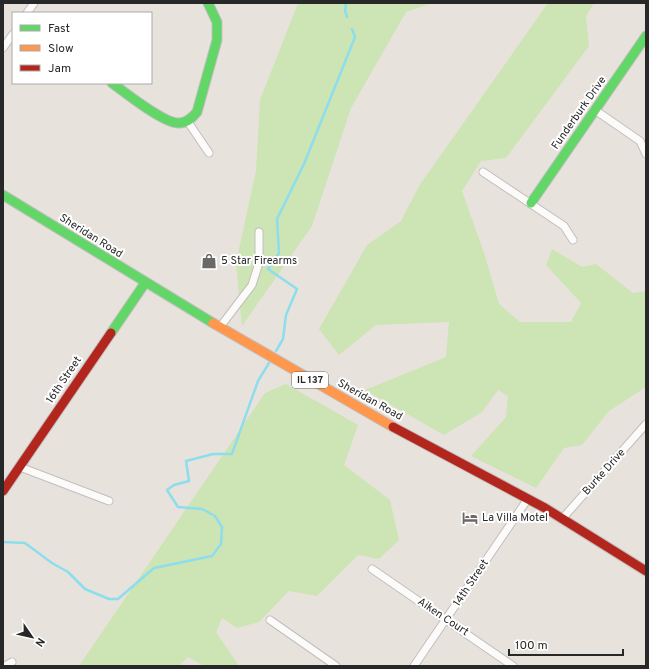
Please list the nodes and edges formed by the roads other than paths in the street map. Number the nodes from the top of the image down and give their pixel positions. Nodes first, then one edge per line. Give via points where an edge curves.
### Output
1 (34, 3) edge
2 (208, 3) edge
3 (28, 12) edge
4 (12, 35) edge
5 (646, 36) edge
6 (3, 48) edge
7 (113, 84) edge
8 (595, 110) junction
9 (188, 122) junction
10 (210, 153) dead end
11 (646, 154) edge
12 (483, 172) dead end
13 (3, 194) edge
14 (531, 203) junction
15 (259, 232) dead end
16 (573, 240) dead end
17 (145, 283) junction
18 (220, 327) junction
19 (646, 424) edge
20 (20, 466) junction
21 (3, 491) edge
22 (527, 500) junction
23 (109, 501) dead end
24 (562, 519) junction
25 (372, 569) dead end
26 (646, 571) edge
27 (270, 620) dead end
28 (446, 620) junction
29 (12, 662) dead end
30 (5, 666) edge
31 (336, 666) edge
32 (414, 666) edge
33 (513, 666) edge

1 - 3 street
2 - 9 main road via 217,22 217,40 200,104
4 - 6 street
5 - 8 main road, Funderburk Drive
7 - 9 main road via 167,121 175,124
8 - 11 street via 640,141
8 - 14 main road, Funderburk Drive
9 - 10 street
12 - 14 street
13 - 17 main road, Sheridan Road / IL 137
14 - 16 street via 564,226
15 - 18 street via 259,263 252,285
17 - 18 main road, Sheridan Road / IL 137
17 - 20 main road, 16th Street
18 - 22 main road, Sheridan Road / IL 137
19 - 24 street, Burke Drive
20 - 21 main road, 16th Street
20 - 23 street
22 - 24 main road, Sheridan Road / IL 137
22 - 28 street, 14th Street
24 - 26 main road, Sheridan Road / IL 137
25 - 28 street, Aiken Court
27 - 31 street
28 - 32 street, 14th Street
28 - 33 street, Aiken Court
29 - 30 street

